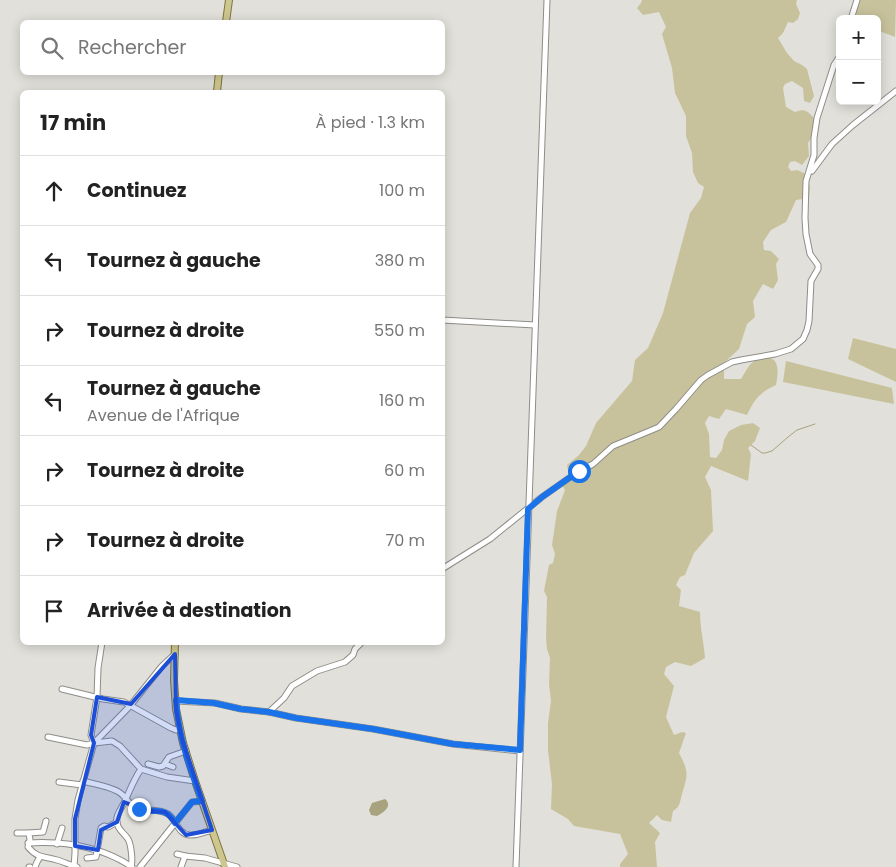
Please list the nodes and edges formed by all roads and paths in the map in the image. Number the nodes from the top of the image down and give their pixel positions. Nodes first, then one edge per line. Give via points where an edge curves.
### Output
1 (229, 0) edge
2 (547, 0) edge
3 (857, 0) edge
4 (851, 15) edge
5 (226, 20) edge
6 (837, 60) edge
7 (219, 75) edge
8 (217, 90) edge
9 (896, 91) edge
10 (808, 175) junction
11 (445, 320) edge
12 (535, 325) junction
13 (528, 509) junction
14 (445, 567) edge
15 (102, 645) edge
16 (175, 645) edge
17 (359, 645) edge
18 (174, 654) junction
19 (62, 689) dead end
20 (97, 697) junction
21 (176, 700) junction
22 (130, 706) junction
23 (269, 712) junction
24 (180, 729) junction
25 (48, 737) dead end
26 (94, 743) junction
27 (520, 750) junction
28 (186, 751) junction
29 (148, 764) dead end
30 (165, 764) junction
31 (173, 767) dead end
32 (142, 769) junction
33 (195, 781) junction
34 (59, 782) dead end
35 (82, 783) junction
36 (126, 798) junction
37 (202, 801) junction
38 (46, 821) dead end
39 (116, 822) junction
40 (175, 823) junction
41 (62, 828) dead end
42 (212, 830) junction
43 (29, 832) junction
44 (43, 832) junction
45 (17, 833) dead end
46 (44, 843) junction
47 (28, 844) junction
48 (57, 844) junction
49 (75, 846) junction
50 (98, 850) junction
51 (177, 854) dead end
52 (185, 856) junction
53 (40, 857) junction
54 (87, 858) dead end
55 (224, 865) edge
56 (35, 867) edge
57 (75, 867) edge
58 (132, 867) edge
59 (140, 867) edge
60 (181, 867) edge
61 (237, 867) edge
62 (516, 867) edge

1 - 5 main road
2 - 12 street
3 - 4 street
6 - 10 street via 817,118 814,155
7 - 8 main road
9 - 10 street via 832,144
10 - 13 street via 806,234 810,254 818,269 811,281 809,321 803,338 791,348 732,362 708,375 659,427 613,446 593,464
11 - 12 street
12 - 13 street
13 - 14 street via 490,539
13 - 27 street
15 - 20 street
16 - 18 main road
17 - 23 street via 345,662 317,671 292,686
18 - 21 main road
18 - 22 street
19 - 20 street
20 - 22 street
20 - 26 street via 91,735
21 - 23 street
21 - 24 main road
22 - 24 street via 171,728
22 - 26 street
23 - 27 street via 453,744
24 - 28 main road
25 - 26 street via 87,745
26 - 32 street via 117,743
26 - 35 street
27 - 62 street
28 - 30 street via 169,757
28 - 33 main road
29 - 30 street via 159,767
30 - 31 street
32 - 33 street via 166,777
32 - 36 street
33 - 37 main road
34 - 35 street
35 - 36 street via 116,791
35 - 49 street via 75,820
36 - 39 street
36 - 40 street via 139,809 165,812
37 - 40 street via 192,802
37 - 42 main road
38 - 44 street
39 - 50 street via 101,828
39 - 58 street via 129,840
40 - 42 street via 191,836
40 - 59 street
41 - 48 street
42 - 55 main road
43 - 44 street
43 - 45 street
43 - 47 street
44 - 46 street
46 - 47 street
46 - 48 street
47 - 53 street
48 - 49 street
49 - 50 street
49 - 57 street
50 - 54 street via 96,857
50 - 58 street
51 - 52 street
52 - 55 street via 205,858
52 - 60 street
53 - 56 street
53 - 57 street
55 - 61 street

